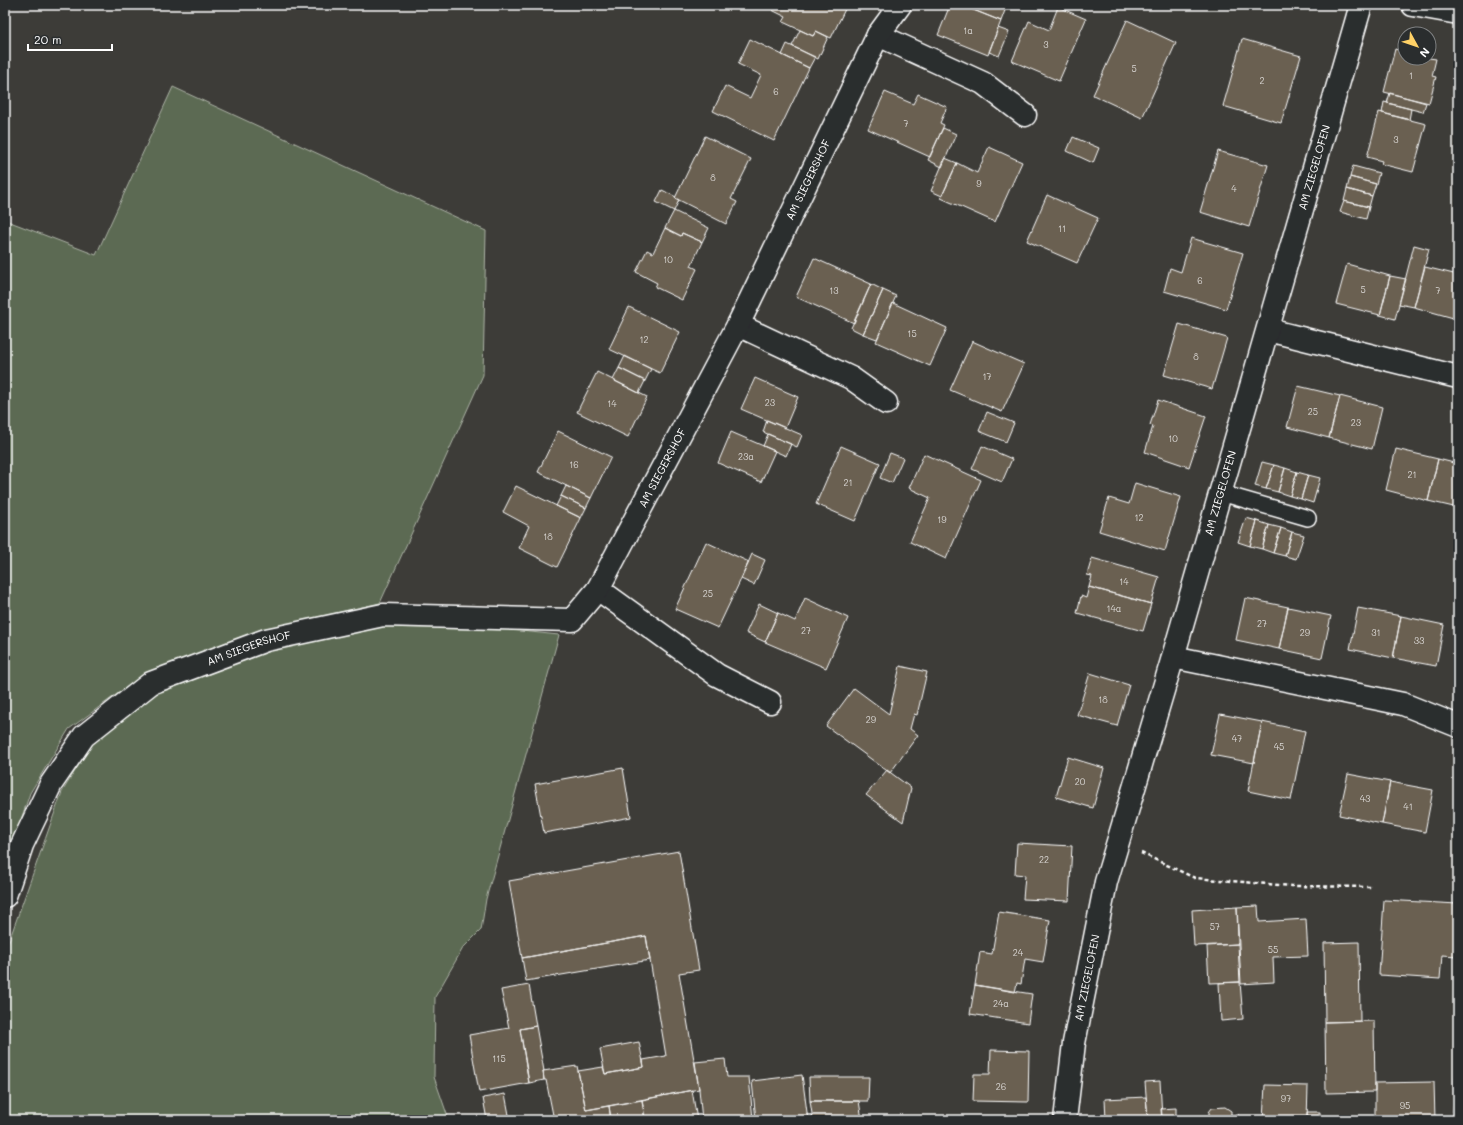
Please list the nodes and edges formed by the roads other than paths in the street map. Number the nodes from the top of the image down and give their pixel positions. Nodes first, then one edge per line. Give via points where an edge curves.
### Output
1 (900, 5) edge
2 (1361, 5) edge
3 (1413, 5) edge
4 (1458, 13) edge
5 (878, 35) junction
6 (1025, 115) dead end
7 (738, 325) junction
8 (1268, 330) junction
9 (1458, 377) edge
10 (886, 402) dead end
11 (1221, 493) junction
12 (1308, 518) dead end
13 (598, 589) junction
14 (1173, 656) junction
15 (770, 702) dead end
16 (1458, 726) edge
17 (5, 896) edge
18 (1065, 1120) edge

1 - 5 street, AM SIEGERSHOF
2 - 8 street, AM ZIEGELOFEN
3 - 4 street
5 - 6 street via 983,83
5 - 7 street, AM SIEGERSHOF
7 - 10 street via 851,378
7 - 13 street, AM SIEGERSHOF
8 - 9 street
8 - 11 street, AM ZIEGELOFEN
11 - 12 lane
11 - 14 street, AM ZIEGELOFEN
13 - 15 street via 717,676
13 - 17 street, AM SIEGERSHOF via 572,620 383,615 266,640 151,683 84,736 51,784 22,845
14 - 16 street via 1403,704
14 - 18 street, AM ZIEGELOFEN via 1106,882 1074,1043

